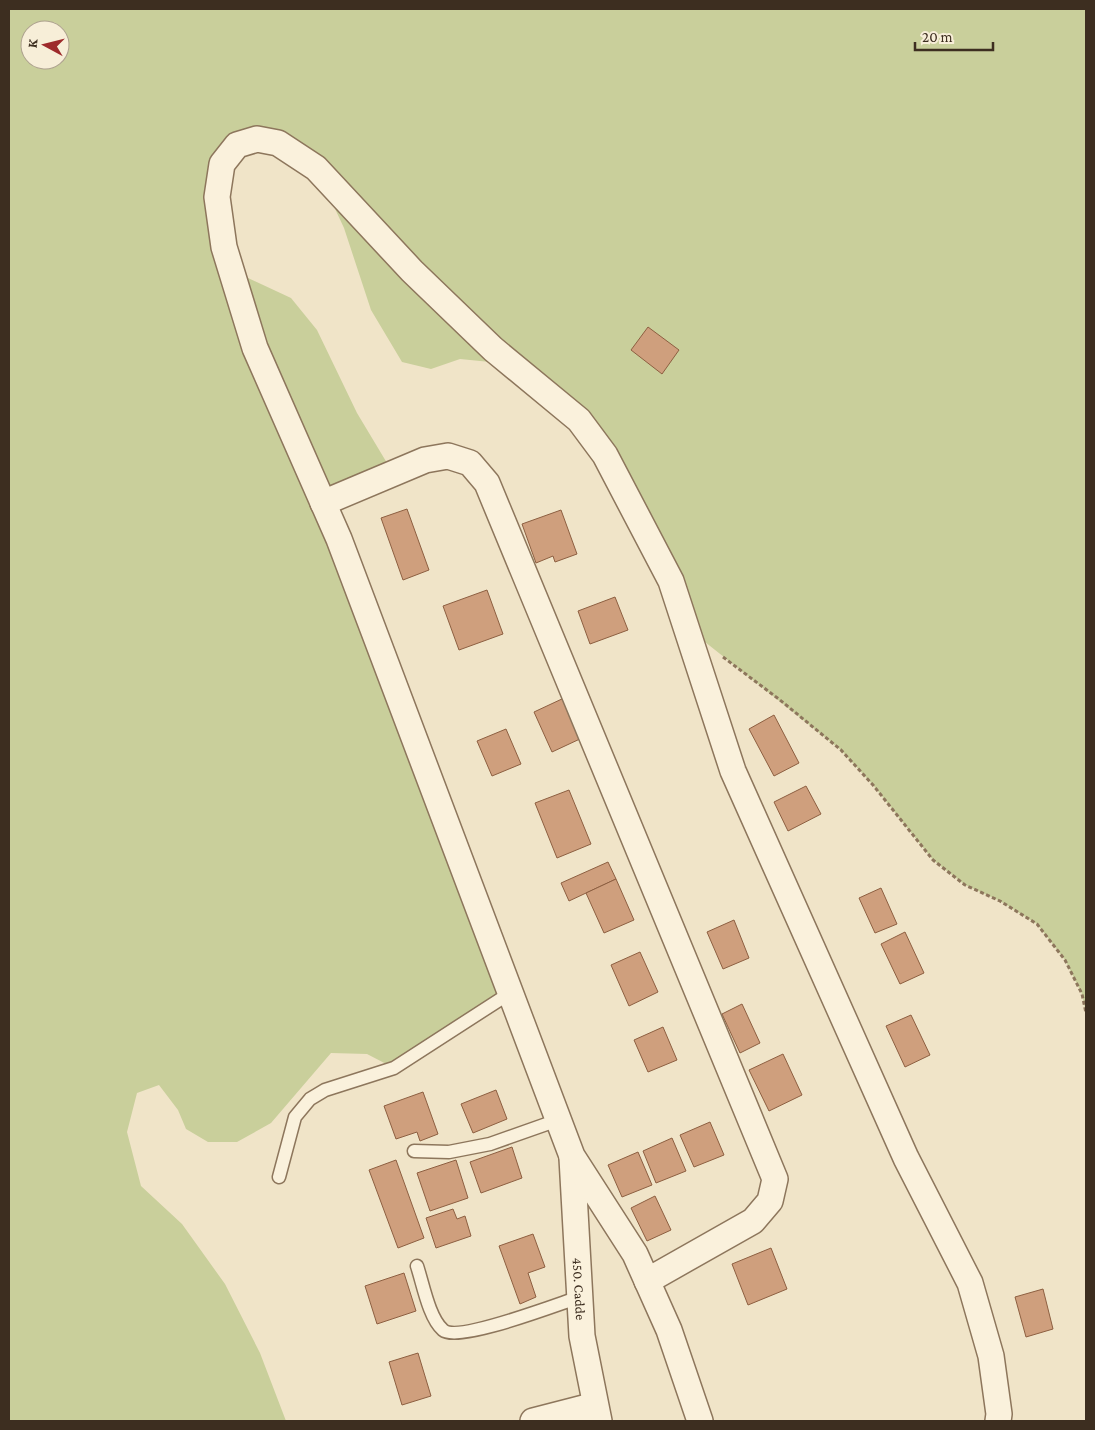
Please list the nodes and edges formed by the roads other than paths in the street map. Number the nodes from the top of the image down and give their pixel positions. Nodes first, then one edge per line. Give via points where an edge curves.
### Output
1 (323, 503) junction
2 (510, 993) junction
3 (558, 1120) junction
4 (414, 1151) dead end
5 (572, 1156) junction
6 (279, 1177) dead end
7 (417, 1266) dead end
8 (647, 1281) junction
9 (580, 1297) junction
10 (597, 1413) edge
11 (533, 1421) edge
12 (700, 1421) edge
13 (998, 1421) edge

1 - 2 street
1 - 8 street via 425,460 448,456 470,463 487,483 775,1179 770,1202 753,1222
1 - 13 street via 255,348 224,247 217,197 222,164 237,145 256,139 278,143 316,168 412,271 493,349 579,420 605,455 671,581 733,772 906,1158 970,1283 991,1356
2 - 3 street
2 - 6 lane via 394,1068 325,1090 310,1099 295,1117
3 - 4 lane via 490,1144 450,1152
3 - 5 street
5 - 8 street via 635,1254
5 - 9 street, 450. Cadde
7 - 9 lane via 436,1322 445,1332 489,1327
8 - 12 street via 669,1330
9 - 10 street, 450. Cadde via 582,1336
10 - 11 street

